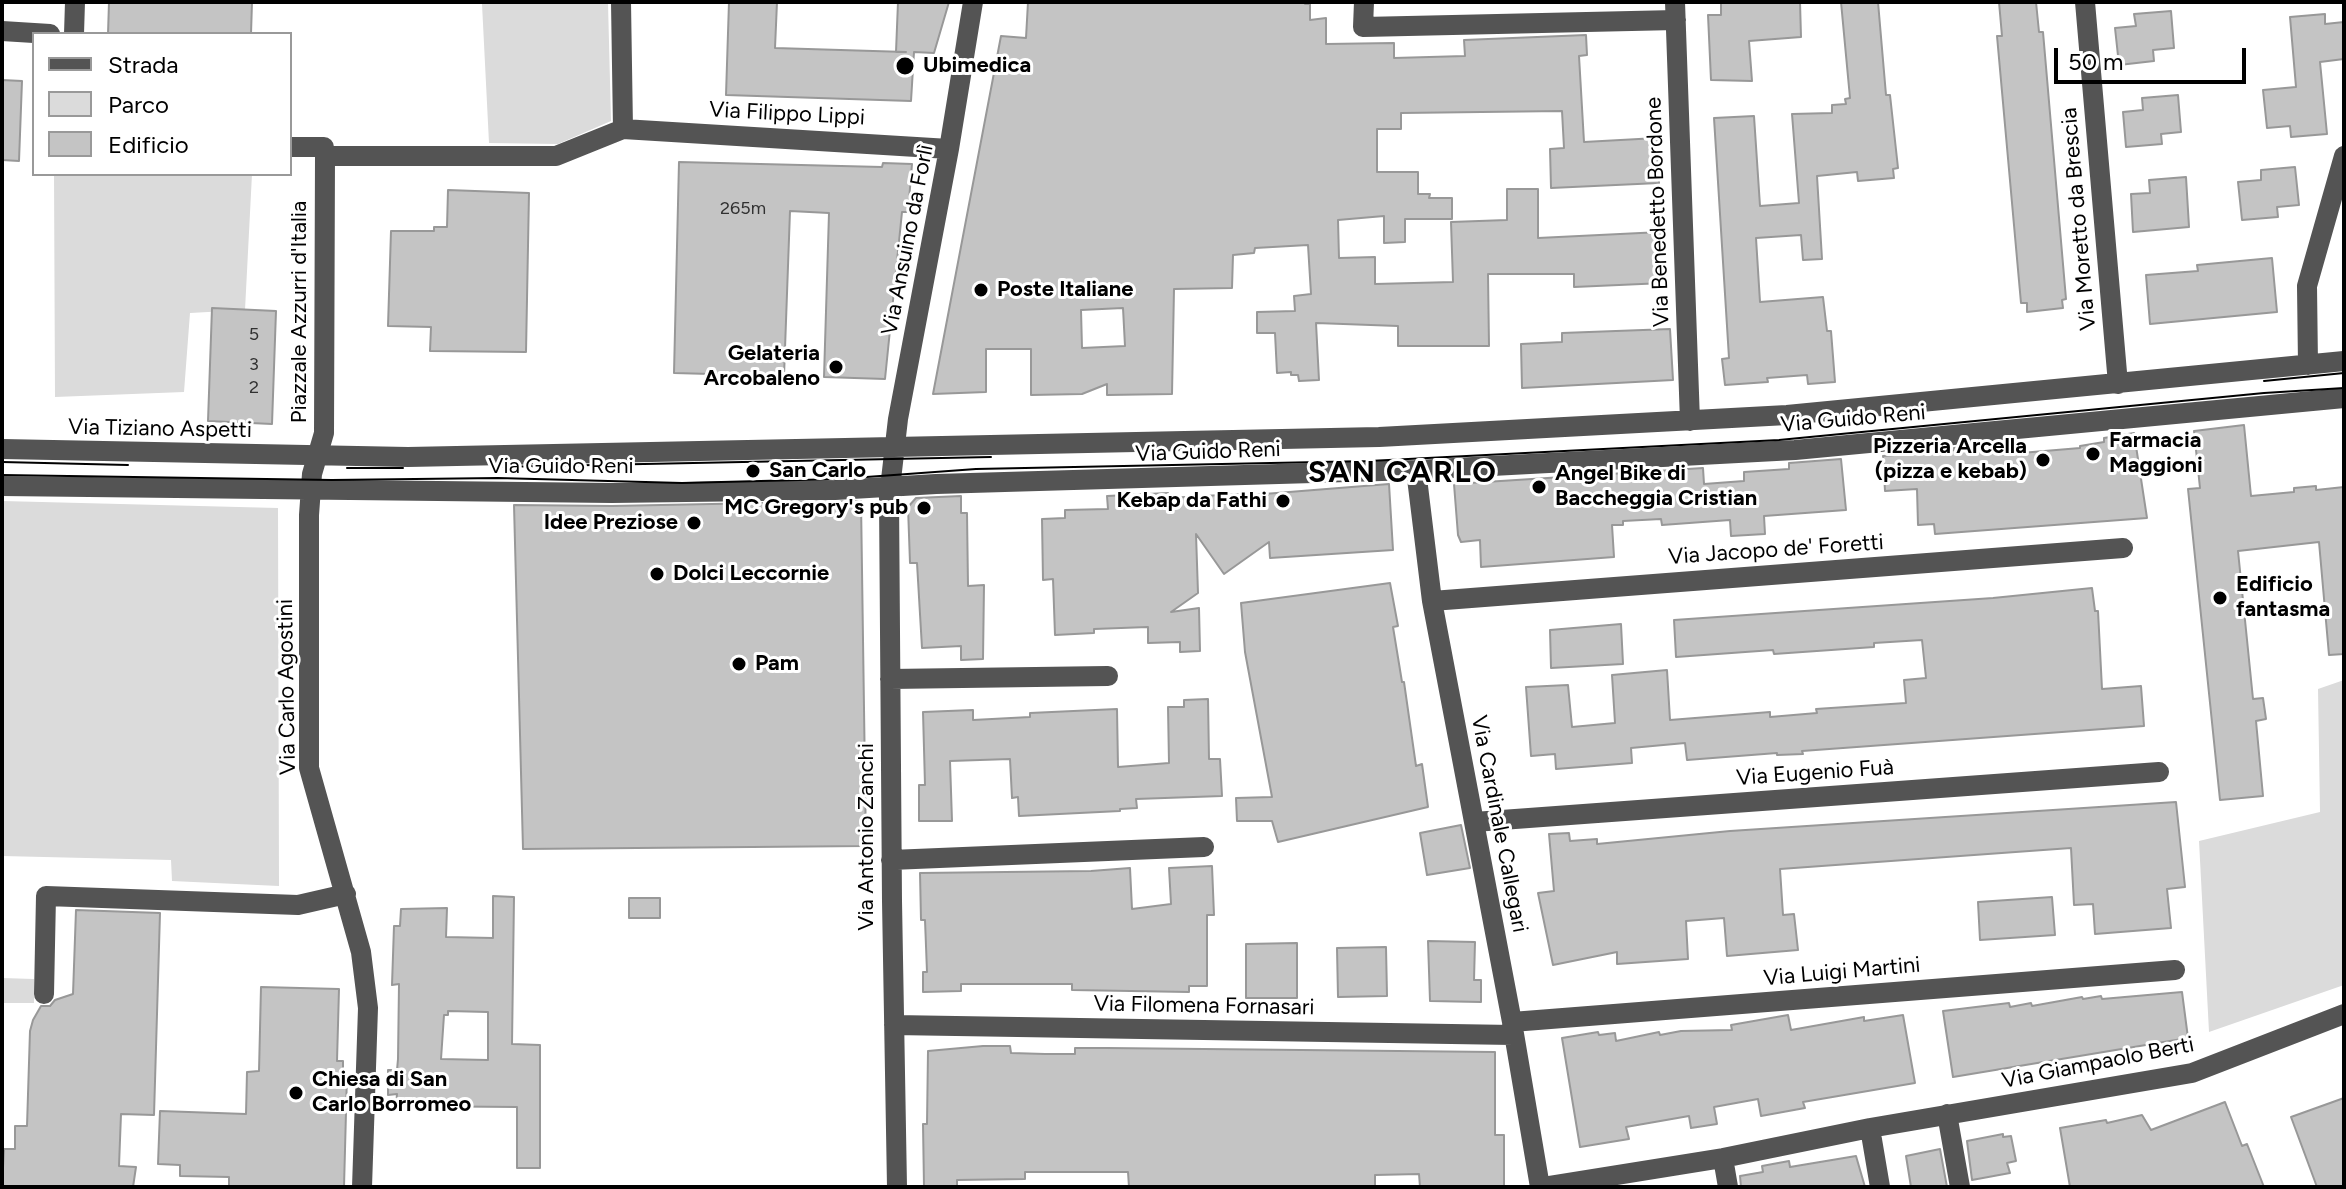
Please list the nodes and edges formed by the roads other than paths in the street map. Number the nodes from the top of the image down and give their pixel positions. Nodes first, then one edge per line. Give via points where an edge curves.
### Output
1 (75, 2) edge
2 (621, 2) edge
3 (973, 2) edge
4 (1364, 2) edge
5 (2085, 2) edge
6 (1675, 11) edge
7 (2, 31) edge
8 (74, 32) edge
9 (32, 33) edge
10 (623, 129) junction
11 (292, 147) edge
12 (324, 147) dead end
13 (949, 149) junction
14 (477, 155) joint
15 (2344, 156) edge
16 (2344, 361) edge
17 (2308, 365) junction
18 (2118, 384) junction
19 (2344, 398) edge
20 (1690, 421) junction
21 (894, 448) junction
22 (2, 449) edge
23 (1416, 470) junction
24 (313, 474) junction
25 (2, 486) edge
26 (890, 486) junction
27 (2123, 548) dead end
28 (1432, 601) junction
29 (1108, 676) dead end
30 (890, 679) junction
31 (2159, 772) dead end
32 (1474, 822) junction
33 (1204, 847) dead end
34 (891, 860) junction
35 (346, 894) junction
36 (2175, 970) dead end
37 (44, 994) dead end
38 (2344, 1014) edge
39 (894, 1025) junction
40 (1513, 1028) junction
41 (1947, 1114) junction
42 (1870, 1128) junction
43 (1723, 1158) junction
44 (362, 1187) edge
45 (897, 1187) edge
46 (1541, 1187) edge
47 (1728, 1187) edge
48 (1880, 1187) edge
49 (1960, 1187) edge

1 - 8 street
2 - 10 street
3 - 13 street, Via Ansuino da Forlì
4 - 6 street via 1363,27
5 - 18 street, Via Moretto da Brescia
6 - 20 street, Via Benedetto Bordone
7 - 9 street
10 - 13 street, Via Filippo Lippi
10 - 14 street, Via Filippo Lippi via 556,156
11 - 12 street
13 - 21 street, Via Ansuino da Forlì
14 - 24 street, Piazzale Azzurri d'Italia via 325,156 324,433
15 - 17 street via 2307,286
16 - 17 street, Via Guido Reni
17 - 18 street, Via Guido Reni
18 - 20 street, Via Guido Reni
19 - 23 street, Via Guido Reni via 1795,450
20 - 21 street, Via Guido Reni via 1379,437
21 - 24 street, Via Guido Reni via 408,457
21 - 26 street, Via Ansuino da Forlì
22 - 24 street, Via Tiziano Aspetti
23 - 26 street, Via Guido Reni
23 - 28 street, Via Cardinale Callegari
24 - 25 street
24 - 26 street, Via Guido Reni via 612,493
24 - 35 street, Via Carlo Agostini via 309,768
26 - 30 street, Via Antonio Zanchi
27 - 28 street, Via Jacopo de' Foretti
28 - 32 street, Via Cardinale Callegari
29 - 30 street
30 - 34 street, Via Antonio Zanchi
31 - 32 street, Via Eugenio Fuà
32 - 40 street, Via Cardinale Callegari
33 - 34 street
34 - 39 street, Via Antonio Zanchi
35 - 37 street via 298,905 46,896
35 - 44 street, Via Carlo Agostini via 368,1008
36 - 40 street, Via Luigi Martini
38 - 41 street, Via Giampaolo Berti via 2192,1073
39 - 40 street, Via Filomena Fornasari
39 - 45 street, Via Antonio Zanchi
40 - 46 street, Via Cardinale Callegari
41 - 42 street, Via Giampaolo Berti
41 - 49 street
42 - 43 street, Via Giampaolo Berti
42 - 48 street
43 - 46 street, Via Giampaolo Berti
43 - 47 street

